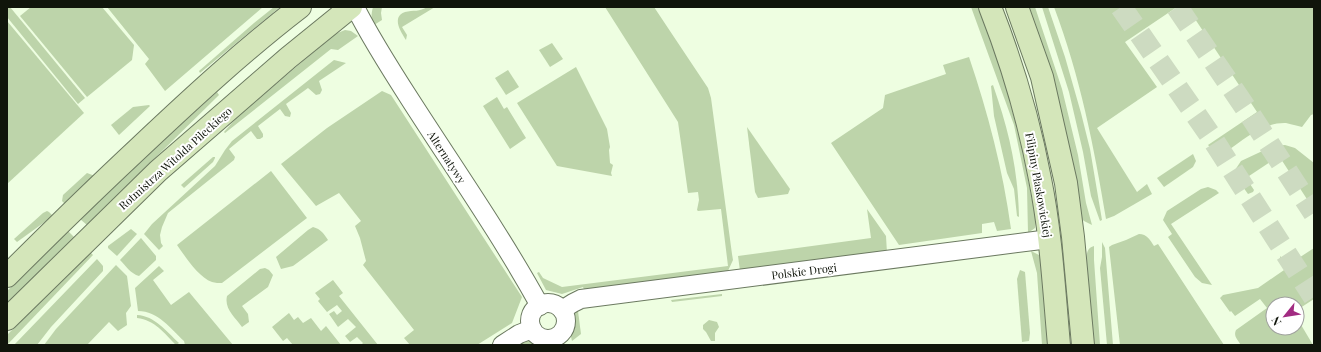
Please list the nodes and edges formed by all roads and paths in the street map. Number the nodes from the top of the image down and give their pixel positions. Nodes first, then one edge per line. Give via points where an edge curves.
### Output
1 (300, 7) edge
2 (351, 7) edge
3 (355, 7) edge
4 (990, 7) edge
5 (1017, 7) edge
6 (1049, 239) junction
7 (7, 276) edge
8 (540, 306) junction
9 (562, 310) junction
10 (7, 319) edge
11 (532, 329) junction
12 (562, 340) edge
13 (502, 345) edge
14 (1059, 345) edge
15 (1083, 345) edge

1 - 7 main road via 186,104
2 - 10 main road, Rotmistrza Witolda Pileckiego via 158,171
3 - 8 street, Alternatywy via 362,23 505,246
4 - 6 main road, Filipiny Płaskowickiej via 1006,48 1030,129 1041,180
5 - 15 main road via 1042,77 1066,182 1075,249
6 - 9 street, Polskie Drogi via 581,299
6 - 14 main road, Filipiny Płaskowickiej
8 - 9 street via 553,304
8 - 11 street via 532,313
9 - 12 street via 566,324
11 - 12 street via 545,339
11 - 13 street

